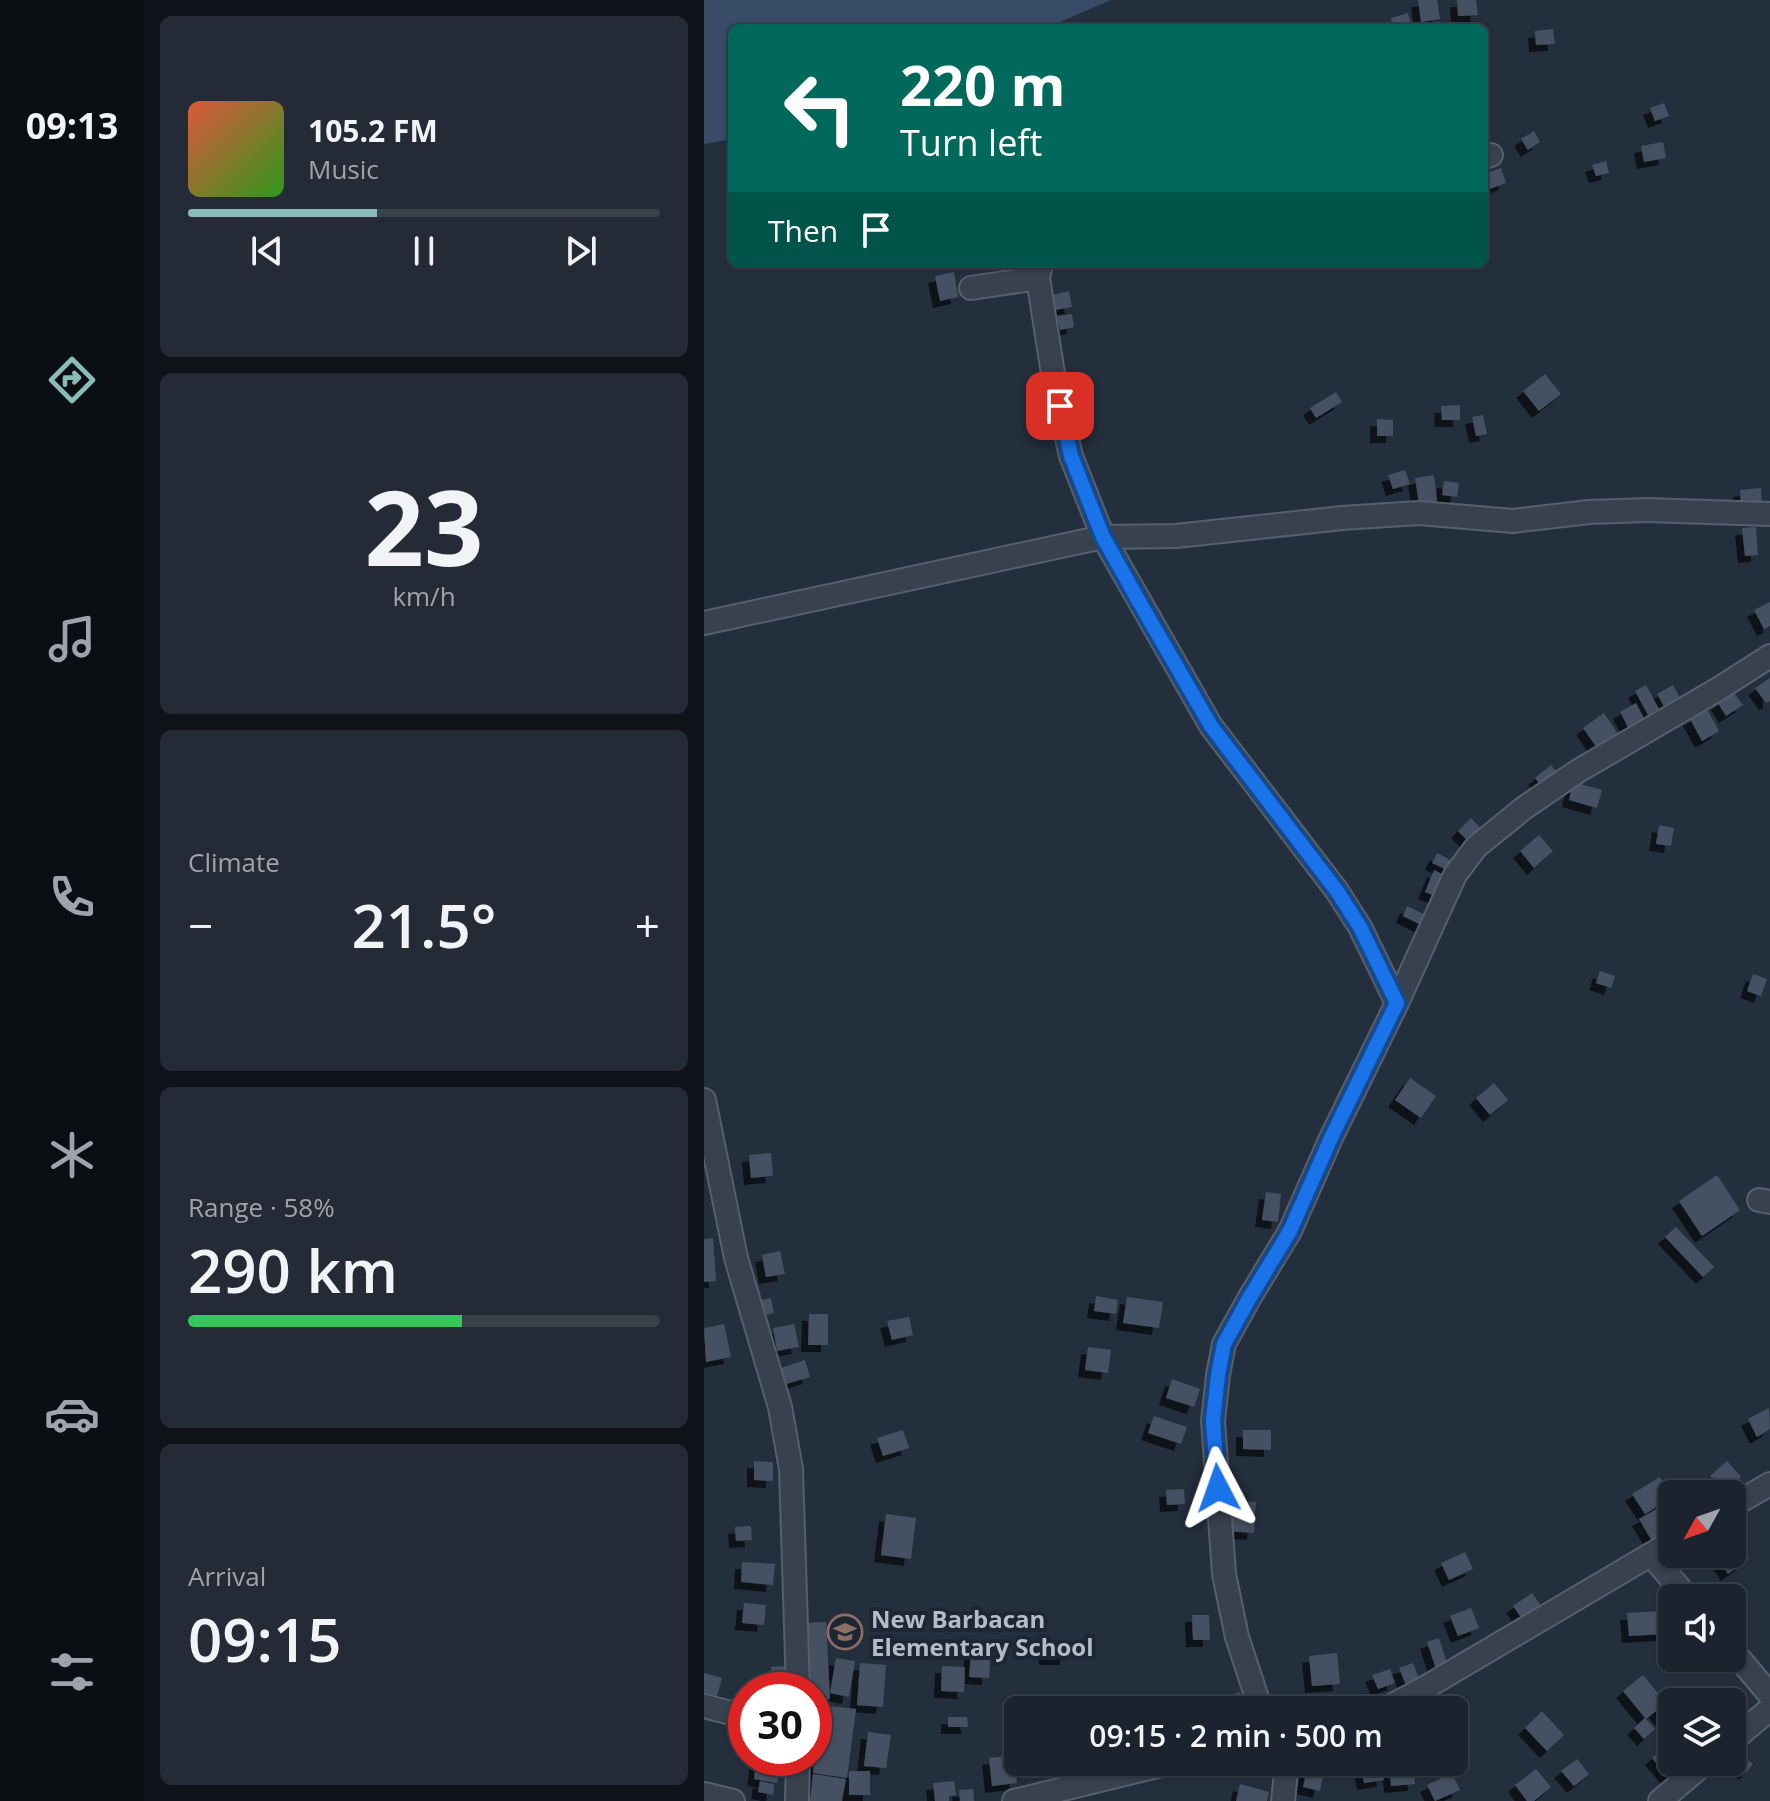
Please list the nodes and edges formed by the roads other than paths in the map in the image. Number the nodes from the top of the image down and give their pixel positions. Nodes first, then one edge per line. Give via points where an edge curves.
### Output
1 (1039, 271) edge
2 (971, 288) dead end
3 (1770, 514) edge
4 (1103, 537) junction
5 (704, 623) edge
6 (1770, 656) edge
7 (1397, 1003) junction
8 (704, 1100) edge
9 (1770, 1484) edge
10 (1746, 1498) edge
11 (1658, 1551) edge
12 (1651, 1555) junction
13 (1676, 1584) edge
14 (1746, 1667) edge
15 (797, 1672) edge
16 (1770, 1695) edge
17 (1256, 1696) edge
18 (1410, 1696) edge
19 (704, 1706) edge
20 (1770, 1709) edge
21 (728, 1712) edge
22 (1746, 1729) edge
23 (798, 1776) edge
24 (1117, 1776) edge
25 (1286, 1776) edge
26 (1689, 1776) edge
27 (704, 1794) edge
28 (733, 1801) edge
29 (797, 1801) edge
30 (1014, 1801) edge
31 (1283, 1801) edge
32 (1660, 1801) edge

1 - 2 street
1 - 4 street via 1071,456
3 - 4 street via 1646,510 1513,521 1419,513 1176,536
4 - 5 street
4 - 7 street via 1211,726 1337,891
6 - 7 street via 1578,771 1476,847 1455,875
7 - 17 street via 1290,1231 1224,1344 1213,1421 1224,1574
8 - 15 street via 736,1258 780,1407 791,1469
9 - 10 street
11 - 12 street
12 - 13 street
12 - 18 street
14 - 16 street
19 - 21 street
20 - 22 street
23 - 29 street
24 - 30 street
25 - 31 street
26 - 32 street
27 - 28 street

